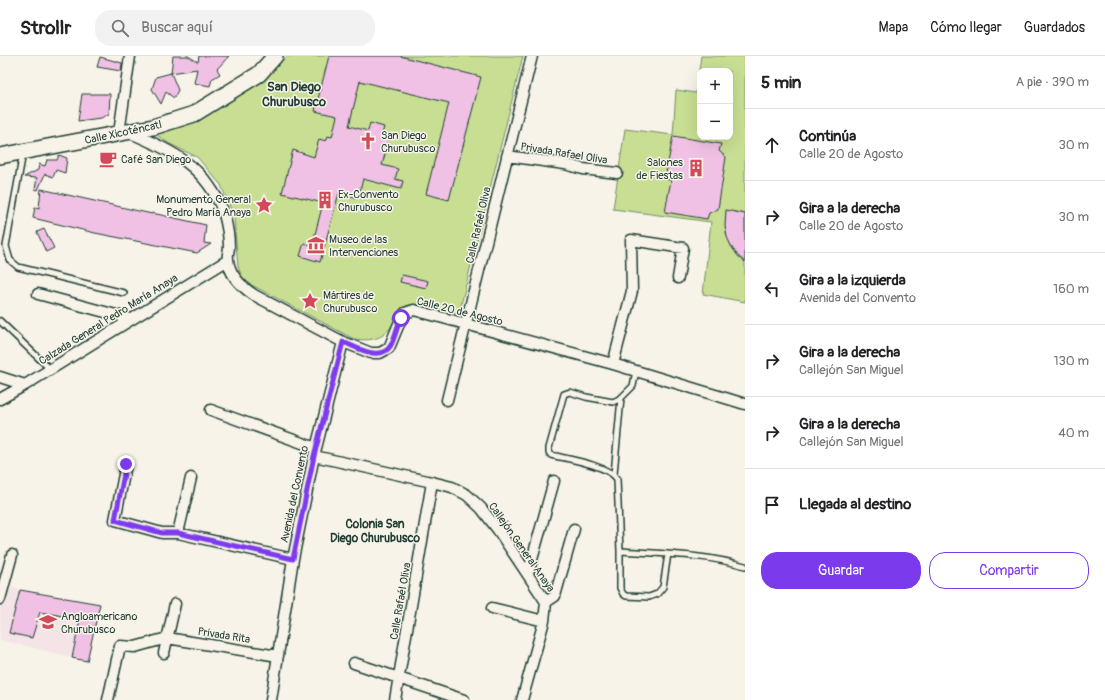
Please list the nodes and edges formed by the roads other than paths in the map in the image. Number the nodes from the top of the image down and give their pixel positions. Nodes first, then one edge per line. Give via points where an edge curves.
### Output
1 (130, 56) edge
2 (275, 56) edge
3 (532, 56) edge
4 (123, 132) junction
5 (24, 152) junction
6 (0, 156) edge
7 (507, 156) junction
8 (617, 173) dead end
9 (228, 260) junction
10 (678, 278) dead end
11 (124, 293) dead end
12 (38, 294) dead end
13 (131, 319) junction
14 (0, 321) edge
15 (467, 324) junction
16 (343, 342) junction
17 (612, 364) junction
18 (50, 369) junction
19 (636, 371) junction
20 (0, 377) edge
21 (25, 385) junction
22 (621, 398) junction
23 (0, 399) edge
24 (447, 400) dead end
25 (745, 404) edge
26 (211, 410) dead end
27 (315, 452) junction
28 (126, 464) dead end
29 (614, 474) junction
30 (191, 478) dead end
31 (554, 481) dead end
32 (432, 482) junction
33 (574, 529) dead end
34 (178, 533) junction
35 (620, 551) junction
36 (668, 554) junction
37 (12, 555) dead end
38 (293, 559) junction
39 (745, 566) edge
40 (528, 574) junction
41 (0, 599) edge
42 (546, 602) junction
43 (175, 604) dead end
44 (492, 608) dead end
45 (544, 620) junction
46 (167, 638) junction
47 (164, 653) dead end
48 (278, 656) junction
49 (354, 663) dead end
50 (399, 679) junction
51 (108, 700) edge
52 (271, 700) edge
53 (395, 700) edge
54 (464, 700) edge
55 (522, 700) edge

1 - 4 street
2 - 4 street, Calle Xicoténcatl via 259,74 194,114 154,127
3 - 7 street, Calle Rafaél Oliva
4 - 5 street, Calle Xicoténcatl
4 - 9 street, Calle 20 de Agosto via 152,142 177,155 187,161 201,176 224,214 229,243
5 - 6 street, Calle Xicoténcatl
5 - 11 lane via 6,246 10,260 18,267
7 - 8 street, Privada Rafael Oliva
7 - 15 street, Calle Rafaél Oliva
9 - 13 street, Calzada General Pedro María Anaya
9 - 16 street, Calle 20 de Agosto via 236,280 246,290
10 - 17 street via 683,248 631,240 632,291
12 - 13 street
13 - 18 street, Calzada General Pedro María Anaya
14 - 18 lane
15 - 16 street, Calle 20 de Agosto via 414,310 405,313 401,318 391,344 380,353 371,353
15 - 17 street, Calle 20 de Agosto
15 - 24 street, Calle Rafaél Oliva
16 - 27 street, Avenida del Convento
17 - 19 street, Calle 20 de Agosto
18 - 21 street, Calzada General Pedro María Anaya
19 - 22 lane via 633,386
19 - 25 street, Calle 20 de Agosto
20 - 21 street
21 - 23 street, Calzada General Pedro María Anaya
22 - 29 lane
22 - 29 lane via 613,402 574,392 564,394 549,448 551,455
26 - 27 street, Callejón General Anaya
27 - 32 street, Callejón General Anaya
27 - 38 street, Avenida del Convento
28 - 34 street via 115,520 162,533
29 - 35 lane via 617,479
30 - 34 street
31 - 40 street
32 - 40 street, Callejón General Anaya via 452,487 467,495 481,508
32 - 50 street, Calle Rafaél Oliva
33 - 42 street via 555,596
34 - 38 street
35 - 36 lane
35 - 36 lane via 620,588 626,596 649,597 657,594 663,587
36 - 39 lane via 697,555
37 - 41 street
38 - 48 street, Avenida del Convento
40 - 42 street, Callejón General Anaya
42 - 45 street, Callejón General Anaya
43 - 46 street
44 - 45 street
45 - 55 street, Callejón General Anaya
46 - 47 street
46 - 48 street, Privada Rita
46 - 51 street via 135,647 120,646
48 - 52 street, Avenida del Convento
49 - 50 street
50 - 53 street, Calle Rafaél Oliva
50 - 54 street

